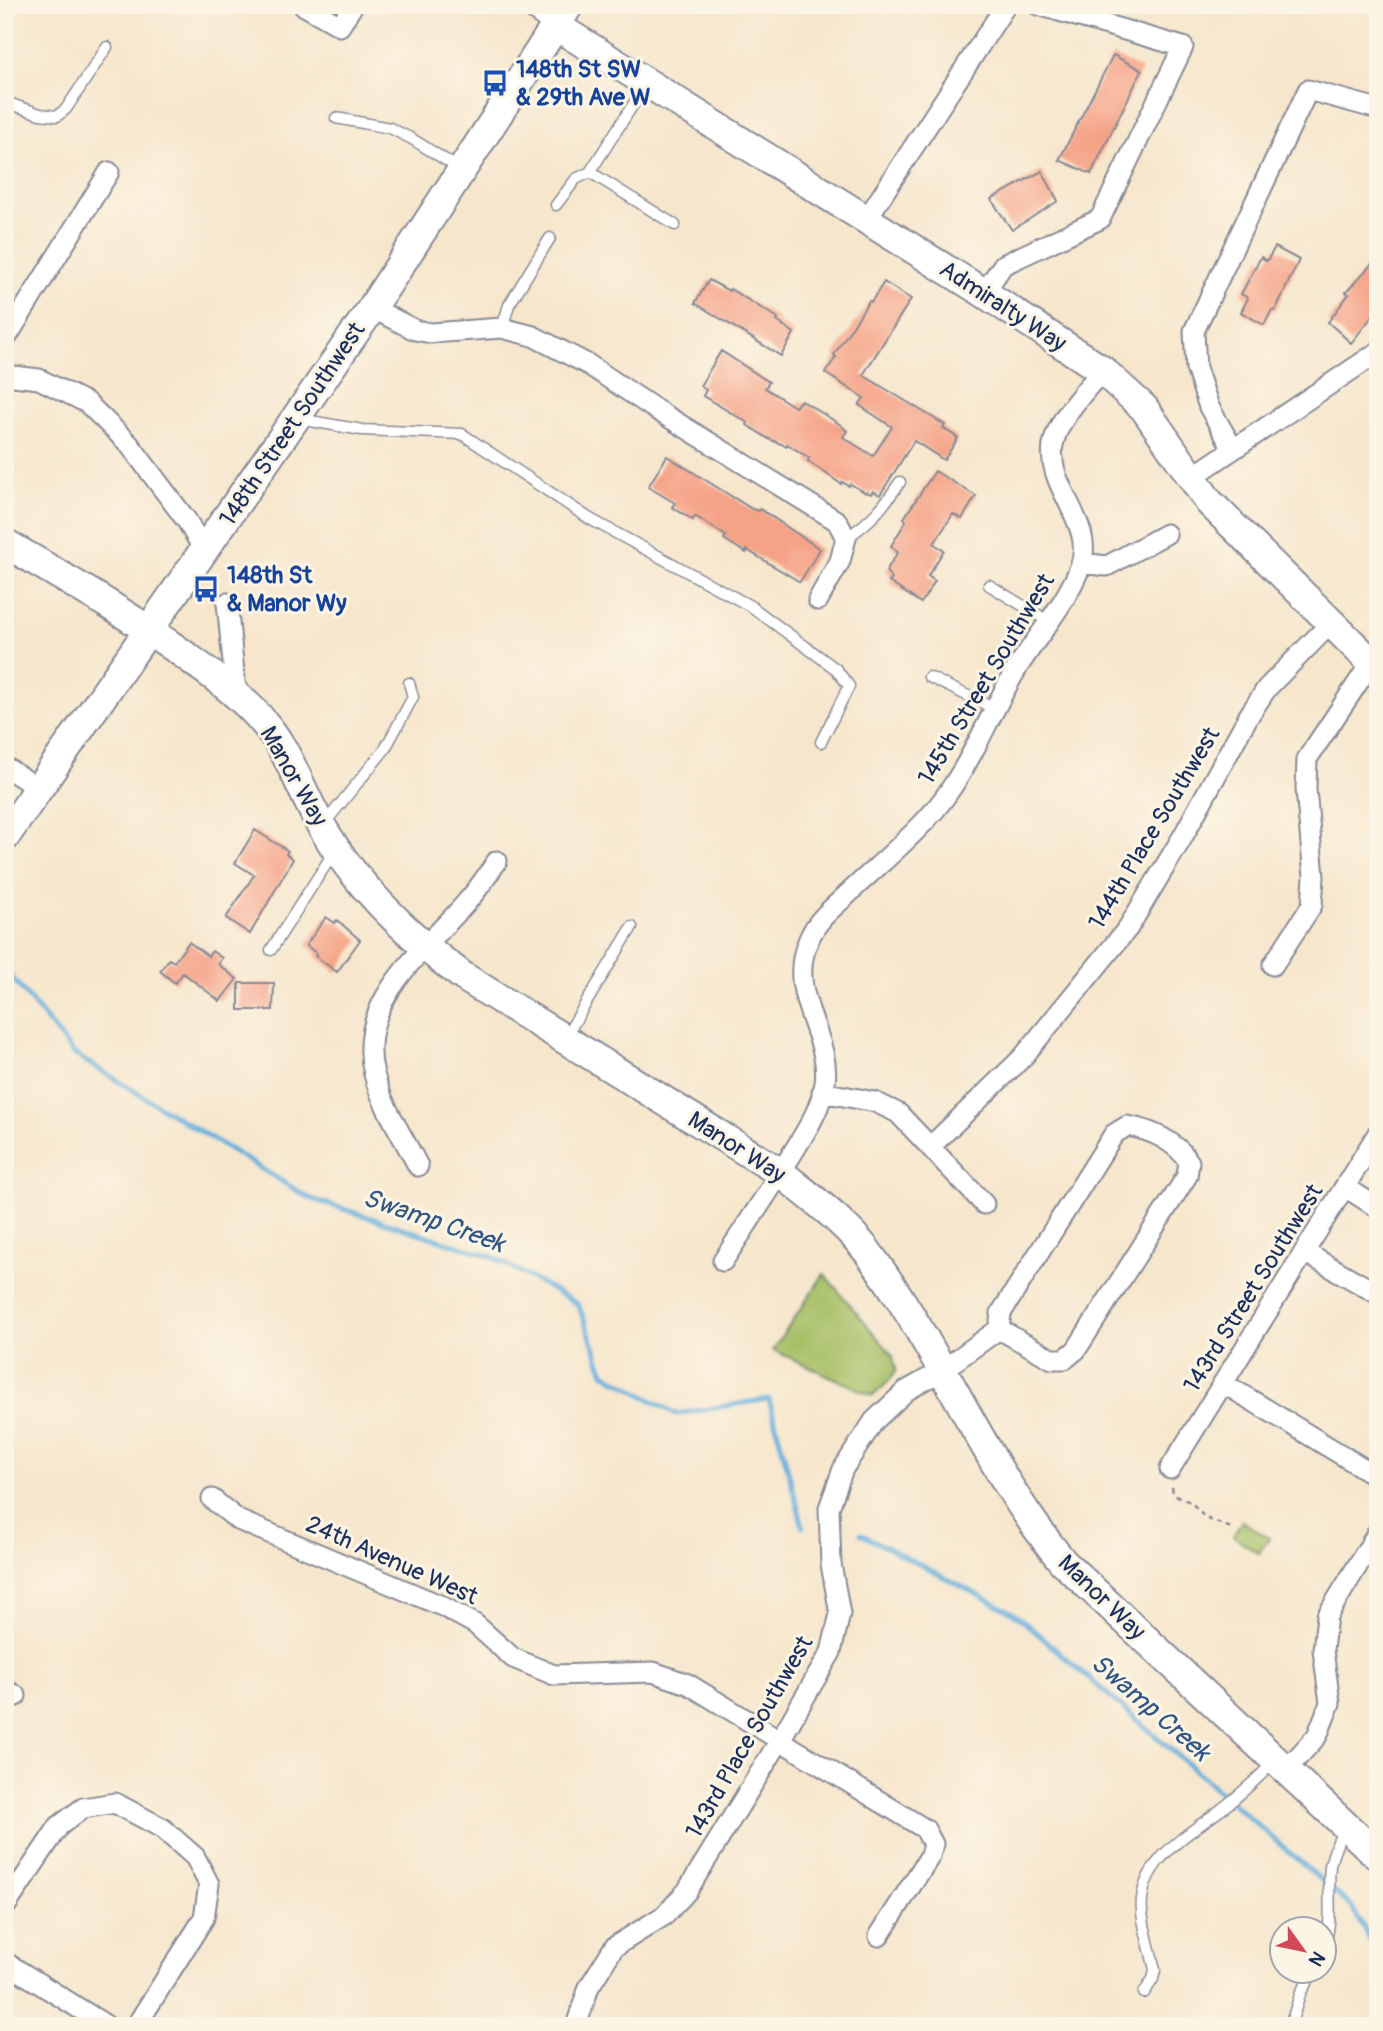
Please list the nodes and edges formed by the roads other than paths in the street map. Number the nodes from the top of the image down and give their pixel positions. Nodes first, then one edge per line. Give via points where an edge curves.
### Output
1 (303, 5) edge
2 (353, 5) edge
3 (527, 5) edge
4 (1006, 5) edge
5 (1038, 5) edge
6 (563, 16) edge
7 (107, 47) dead end
8 (647, 82) junction
9 (5, 102) edge
10 (1378, 109) edge
11 (335, 118) dead end
12 (460, 170) junction
13 (109, 172) dead end
14 (590, 172) junction
15 (556, 205) dead end
16 (866, 220) junction
17 (676, 225) dead end
18 (550, 238) dead end
19 (984, 293) junction
20 (372, 308) junction
21 (502, 328) junction
22 (5, 340) edge
23 (1378, 352) edge
24 (1102, 370) junction
25 (5, 375) edge
26 (295, 418) junction
27 (1233, 449) junction
28 (1192, 477) junction
29 (900, 482) dead end
30 (1166, 534) dead end
31 (846, 538) junction
32 (5, 543) edge
33 (205, 552) junction
34 (1082, 563) junction
35 (989, 585) dead end
36 (818, 600) dead end
37 (227, 603) dead end
38 (1048, 621) junction
39 (1331, 623) junction
40 (150, 630) junction
41 (1376, 663) edge
42 (929, 677) dead end
43 (409, 683) dead end
44 (236, 691) junction
45 (995, 709) junction
46 (821, 743) dead end
47 (5, 767) edge
48 (40, 789) junction
49 (5, 837) edge
50 (329, 838) junction
51 (497, 861) dead end
52 (632, 927) dead end
53 (424, 948) junction
54 (271, 950) dead end
55 (1273, 965) dead end
56 (564, 1039) junction
57 (822, 1092) junction
58 (1378, 1133) edge
59 (930, 1147) junction
60 (418, 1166) dead end
61 (780, 1172) junction
62 (1345, 1186) junction
63 (984, 1204) dead end
64 (1378, 1208) edge
65 (1304, 1252) junction
66 (723, 1261) dead end
67 (1378, 1294) edge
68 (999, 1329) junction
69 (941, 1371) junction
70 (1223, 1383) junction
71 (1170, 1469) road end
72 (1378, 1478) edge
73 (212, 1499) dead end
74 (1378, 1532) edge
75 (780, 1740) junction
76 (1280, 1765) junction
77 (1345, 1825) junction
78 (1373, 1848) edge
79 (5, 1907) edge
80 (1329, 1916) edge
81 (879, 1936) dead end
82 (5, 1962) edge
83 (1305, 1986) edge
84 (1144, 1993) dead end
85 (107, 2026) edge
86 (136, 2026) edge
87 (576, 2026) edge
88 (1290, 2026) edge

1 - 2 street via 340,26
3 - 6 street
4 - 16 street
5 - 19 street via 1183,47 1100,219 1003,265
6 - 8 street, Admiralty Way
6 - 12 street, 148th Street Southwest
7 - 9 lane via 57,116
8 - 14 lane
8 - 16 street, Admiralty Way
10 - 27 street via 1308,90 1194,331 1196,369 1209,407
11 - 12 lane via 390,128
12 - 20 street, 148th Street Southwest
13 - 22 street
14 - 15 lane via 576,179
14 - 17 lane
16 - 19 street, Admiralty Way
18 - 21 lane via 509,305
19 - 24 street, Admiralty Way
20 - 21 street via 431,333
20 - 26 street, 148th Street Southwest
21 - 31 street via 533,336 589,365 837,521
23 - 27 street
24 - 28 street, Admiralty Way via 1144,408
24 - 34 street, 145th Street Southwest via 1063,421 1053,446 1055,467 1083,538
25 - 33 street via 39,379 87,403 129,444
26 - 33 street, 148th Street Southwest
26 - 46 lane via 362,430 462,434 590,519 751,607 836,669 849,686
27 - 28 street
28 - 39 street, Admiralty Way via 1209,502
29 - 31 lane via 881,510
30 - 34 street, 145th Street Southwest via 1107,566
31 - 36 street via 840,561
32 - 40 street, Manor Way
33 - 40 street, 148th Street Southwest
34 - 38 street, 145th Street Southwest
35 - 38 lane
37 - 44 street
38 - 45 street, 145th Street Southwest
39 - 41 street, Admiralty Way
39 - 59 street, 144th Place Southwest via 1267,688 1128,928 1023,1057
40 - 44 street, Manor Way
40 - 48 street, 148th Street Southwest
41 - 55 street via 1307,759 1312,905
42 - 45 lane
43 - 50 lane via 413,697
44 - 50 street, Manor Way via 286,754
45 - 57 street, 145th Street Southwest via 946,797 820,919 807,942 803,993 822,1051
47 - 48 street
48 - 49 street, 148th Street Southwest
50 - 53 street, Manor Way via 362,884
50 - 54 lane
51 - 53 street
52 - 56 lane
53 - 56 street, Manor Way
53 - 60 street via 381,1003 370,1048 378,1084
56 - 61 street, Manor Way
57 - 59 street via 875,1101 898,1113
57 - 61 street, 145th Street Southwest via 817,1113
58 - 62 street, 143rd Street Southwest
59 - 63 street
61 - 66 street
61 - 69 street, Manor Way via 866,1249 909,1311
62 - 64 street
62 - 65 street, 143rd Street Southwest
65 - 67 street
65 - 70 street, 143rd Street Southwest
68 - 68 street via 1052,1359 1065,1359 1076,1350 1186,1176 1189,1162 1184,1154 1147,1129 1127,1126 1114,1134 1001,1313
68 - 69 street, 143rd Place Southwest
69 - 75 street, 143rd Place Southwest via 906,1391 874,1421 843,1469 829,1508 831,1564 840,1614 831,1651
69 - 76 street, Manor Way via 1036,1530 1063,1562
70 - 71 street, 143rd Street Southwest
70 - 72 street
73 - 75 street, 24th Avenue West via 238,1520 442,1606 475,1624 513,1658 554,1675 653,1672 688,1684
74 - 76 street via 1327,1616 1323,1650 1330,1703 1317,1735
75 - 81 street, 24th Avenue West via 929,1834 933,1844 930,1856
75 - 87 street, 143rd Place Southwest via 687,1891 665,1915 614,1947 589,1987
76 - 77 street, Manor Way
76 - 84 lane via 1169,1848 1154,1867 1144,1888 1142,1912 1155,1970
77 - 78 street, Manor Way
77 - 80 lane via 1331,1864
79 - 86 street via 60,1826 83,1808 115,1803 162,1828 195,1857 209,1884 204,1918
82 - 85 street
83 - 88 lane

